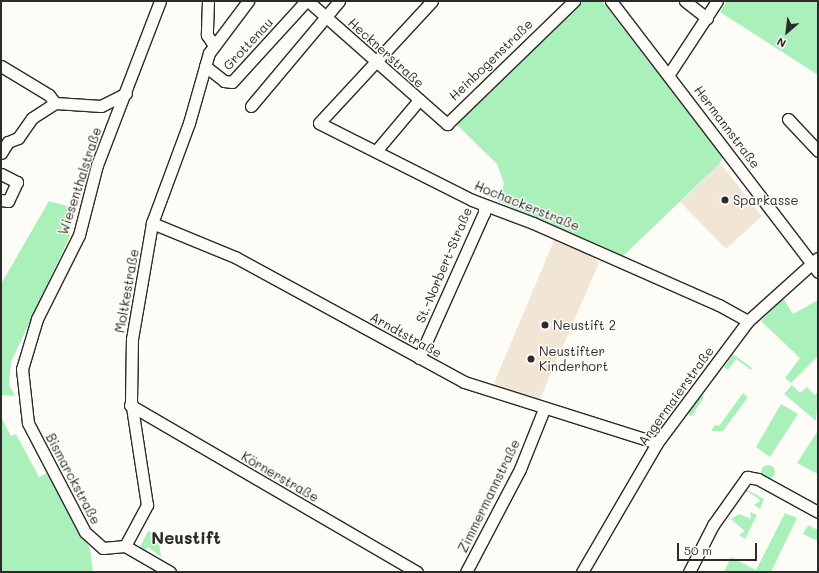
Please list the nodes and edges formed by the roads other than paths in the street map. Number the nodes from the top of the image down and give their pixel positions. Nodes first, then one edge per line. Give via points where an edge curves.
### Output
1 (160, 1) edge
2 (208, 1) edge
3 (248, 1) edge
4 (307, 1) edge
5 (339, 1) edge
6 (432, 1) edge
7 (574, 1) edge
8 (611, 1) edge
9 (685, 1) edge
10 (717, 1) edge
11 (326, 18) junction
12 (707, 18) junction
13 (214, 44) junction
14 (374, 61) junction
15 (1, 66) edge
16 (205, 66) junction
17 (669, 74) junction
18 (126, 93) junction
19 (419, 100) junction
20 (55, 103) junction
21 (251, 106) dead end
22 (788, 119) dead end
23 (447, 124) joint
24 (376, 151) junction
25 (818, 151) edge
26 (1, 153) edge
27 (1, 174) edge
28 (1, 200) edge
29 (484, 205) junction
30 (152, 223) junction
31 (814, 259) edge
32 (818, 272) edge
33 (748, 321) junction
34 (419, 358) junction
35 (23, 392) joint
36 (130, 405) junction
37 (544, 409) junction
38 (657, 443) junction
39 (818, 512) edge
40 (125, 546) junction
41 (170, 572) edge
42 (417, 572) edge
43 (466, 572) edge
44 (582, 572) edge
45 (689, 572) edge

1 - 18 street, Wiesenthalstraße
2 - 13 street via 207,35
3 - 13 street, Moltkestraße
4 - 11 street, Hecknerstraße
4 - 16 street, Grottenau via 232,82 224,81
5 - 11 street
6 - 14 street
7 - 23 street, Heinbogenstraße
8 - 17 street, Hermannstraße
9 - 12 street
10 - 12 street
11 - 14 street, Hecknerstraße
11 - 21 street
12 - 17 street
13 - 16 street, Moltkestraße
14 - 19 street, Hecknerstraße
14 - 24 street, Hochackerstraße via 319,123
15 - 20 street via 49,95
16 - 30 street, Moltkestraße via 185,136
17 - 31 street, Hermannstraße
18 - 20 street via 101,106
18 - 35 street, Wiesenthalstraße via 97,165 78,235 27,343 22,365
19 - 23 street, Hecknerstraße
19 - 24 street
20 - 26 street via 32,118 18,138 8,142
22 - 25 street
24 - 29 street, Hochackerstraße
27 - 28 street via 17,182 8,201
29 - 33 street, Hochackerstraße via 493,205 686,290
29 - 34 street, St.-Norbert-Straße via 484,213
30 - 34 street, Arndtstraße via 235,258
30 - 36 street, Moltkestraße via 132,339
31 - 32 street, Hermannstraße
31 - 33 street, Angermaierstraße
33 - 38 street, Angermaierstraße
34 - 37 street, Arndtstraße via 464,382
35 - 40 street, Bismarckstraße via 28,423 85,532 103,548
36 - 40 street, Moltkestraße via 147,502
36 - 42 street, Körnerstraße
37 - 38 street, Arndtstraße
37 - 43 street, Zimmermannstraße via 520,469
38 - 44 street, Angermaierstraße
39 - 45 street via 758,479 747,477 713,525
40 - 41 street

